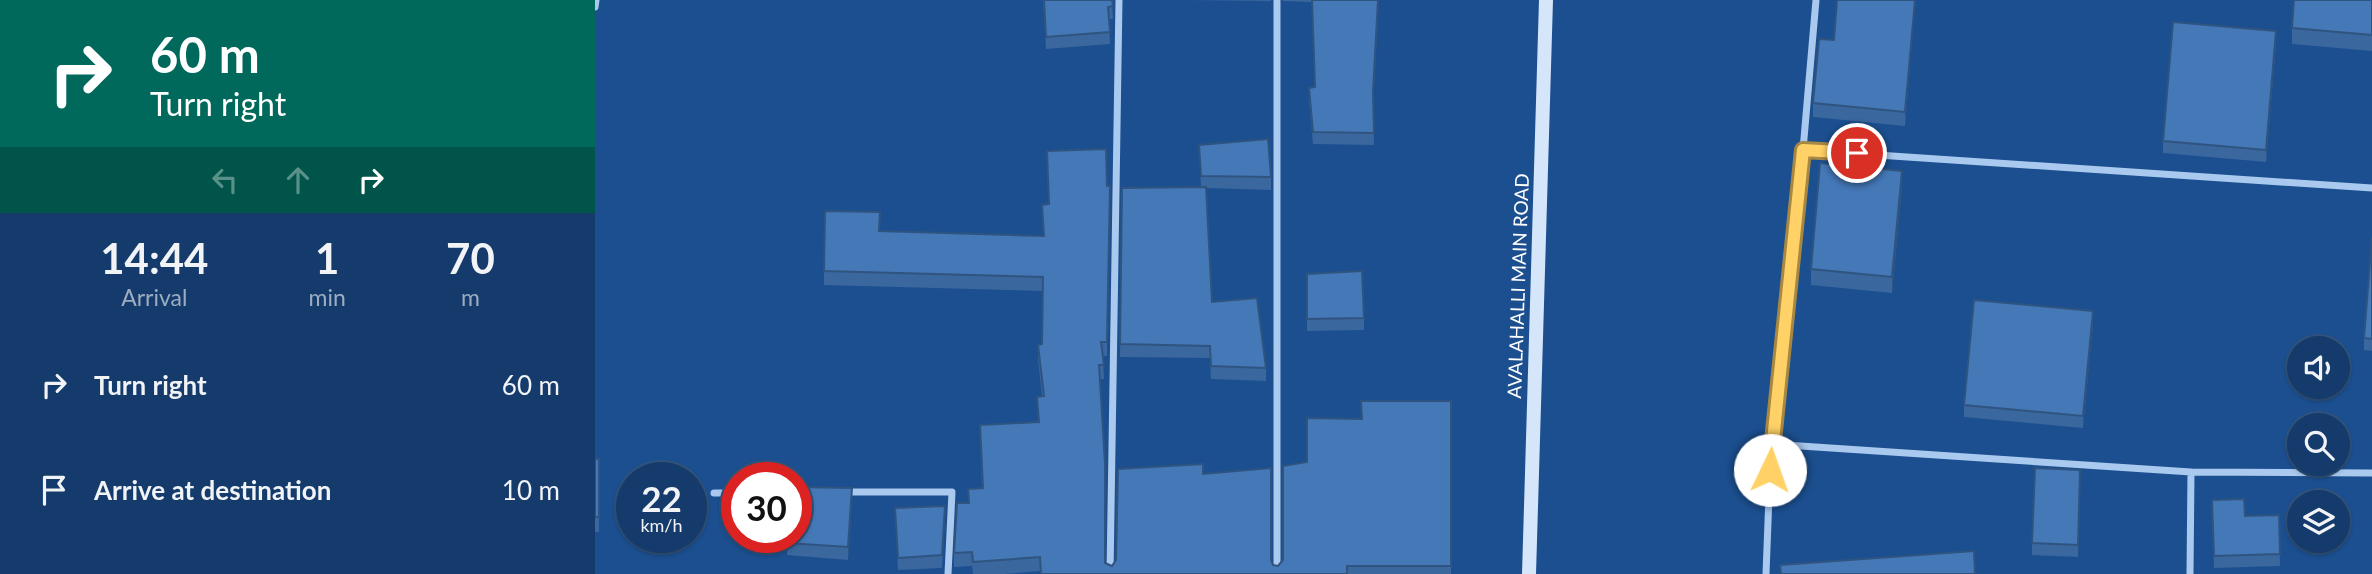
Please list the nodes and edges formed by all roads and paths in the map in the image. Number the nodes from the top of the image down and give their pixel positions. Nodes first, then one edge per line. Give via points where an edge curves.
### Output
1 (596, 0) edge
2 (1119, 0) edge
3 (1277, 0) edge
4 (1546, 0) edge
5 (1816, 0) edge
6 (595, 8) edge
7 (1803, 150) junction
8 (2372, 188) edge
9 (1771, 444) junction
10 (2191, 472) junction
11 (2372, 473) edge
12 (835, 492) edge
13 (714, 493) dead end
14 (721, 493) edge
15 (948, 574) edge
16 (1110, 574) edge
17 (1277, 574) edge
18 (1529, 574) edge
19 (1766, 574) edge
20 (2190, 574) edge

1 - 6 street
2 - 16 street
3 - 17 street
4 - 18 main road, AVALAHALLI MAIN ROAD
5 - 7 street
7 - 8 street
7 - 9 street
9 - 10 street
9 - 19 street
10 - 11 street
10 - 20 street
12 - 15 street via 952,492
13 - 14 street

